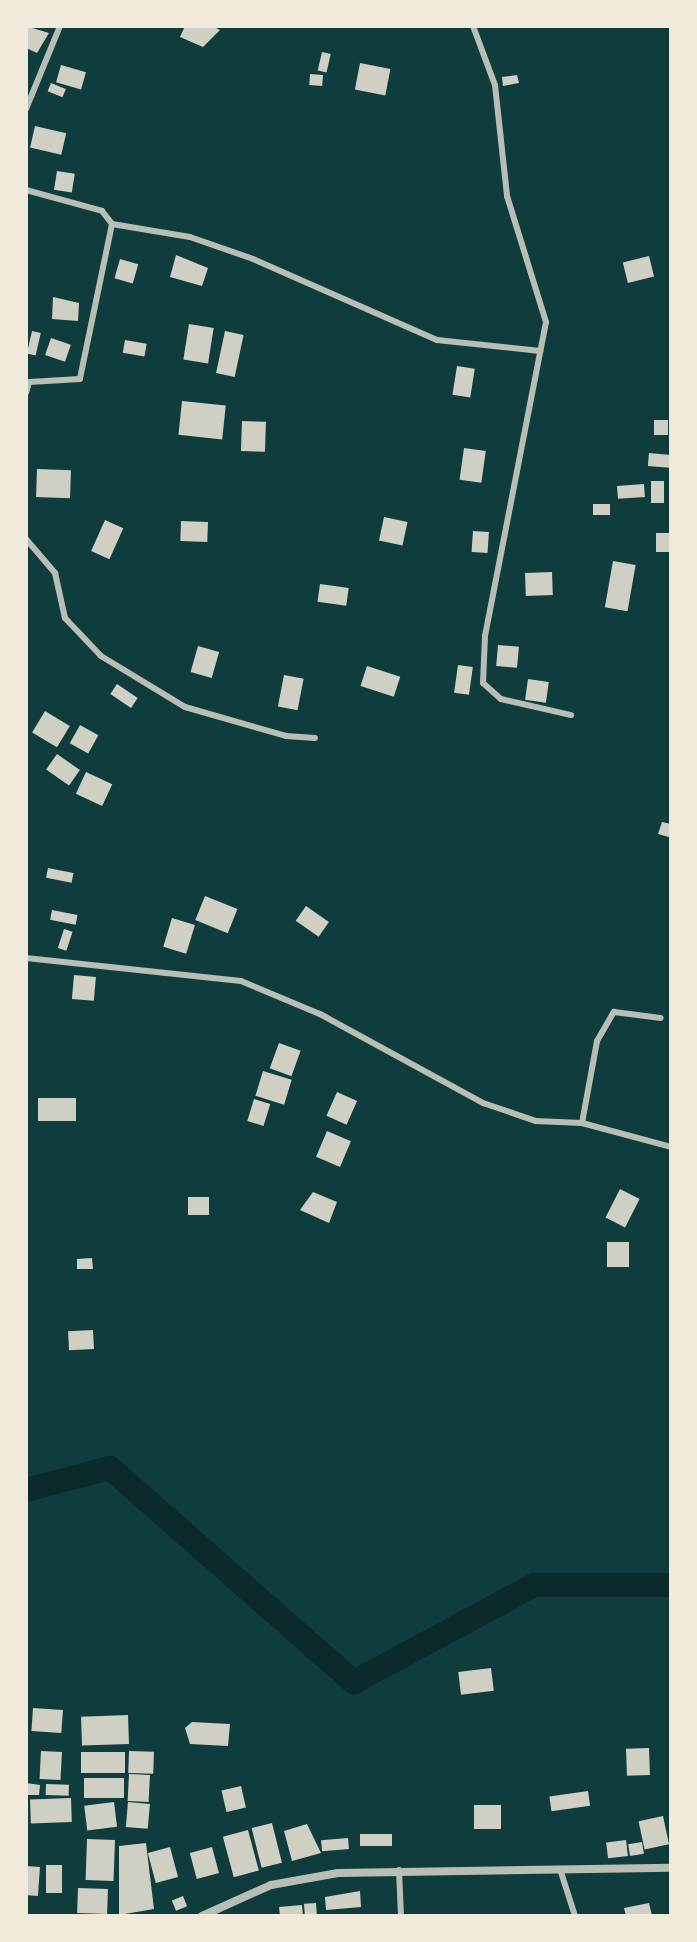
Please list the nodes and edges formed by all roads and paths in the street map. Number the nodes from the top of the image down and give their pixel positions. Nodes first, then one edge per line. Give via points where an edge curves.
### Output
1 (60, 26) edge
2 (473, 26) edge
3 (26, 109) edge
4 (26, 190) edge
5 (112, 224) junction
6 (540, 351) junction
7 (26, 393) edge
8 (26, 539) edge
9 (571, 715) dead end
10 (315, 738) dead end
11 (26, 958) edge
12 (661, 1018) dead end
13 (582, 1123) junction
14 (671, 1147) edge
15 (671, 1868) edge
16 (560, 1869) junction
17 (399, 1870) junction
18 (203, 1915) edge
19 (401, 1916) edge
20 (575, 1916) edge

1 - 3 street
2 - 6 street via 495,85 507,197 546,322
4 - 5 street via 102,211
5 - 6 street via 190,237 437,340
5 - 7 street via 80,379 29,382
6 - 9 street via 485,636 483,683 501,699
8 - 10 street via 55,573 65,618 101,656 185,707 286,736
11 - 13 street via 241,981 320,1014 483,1103 536,1121
12 - 13 street via 614,1012 597,1041
13 - 14 street
15 - 16 street
16 - 17 street
16 - 20 street
17 - 18 street via 290,1881
17 - 19 street

